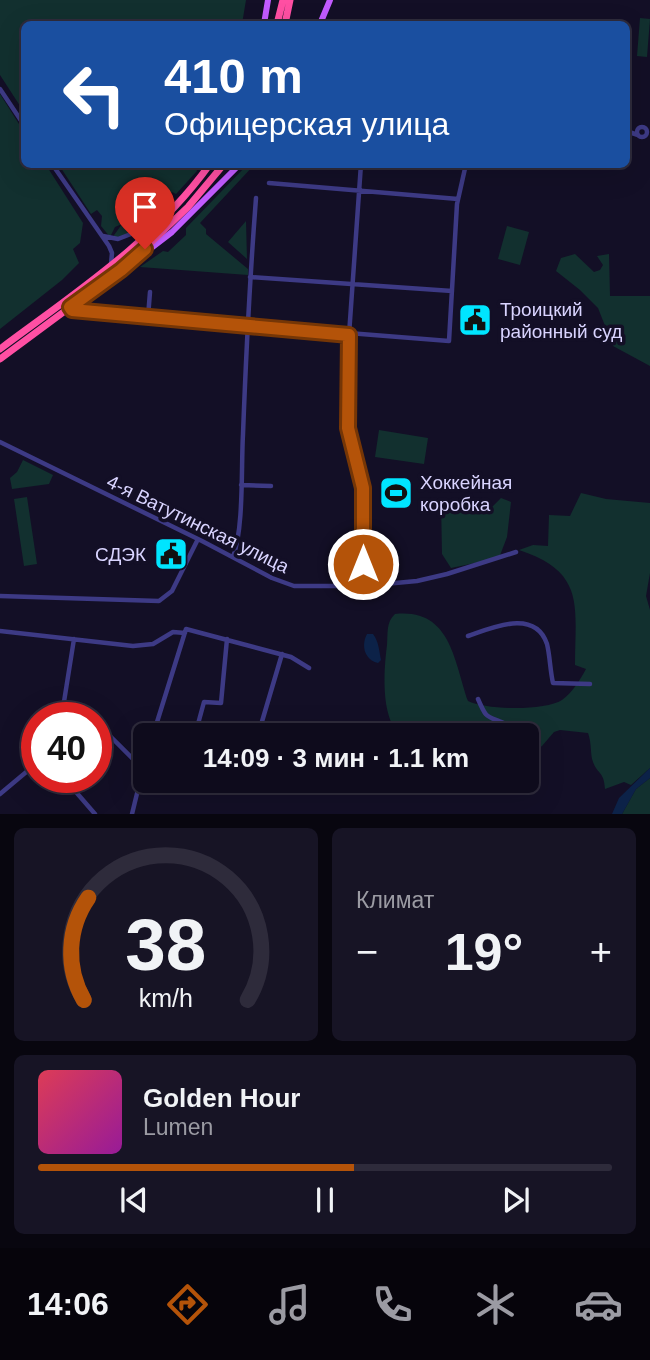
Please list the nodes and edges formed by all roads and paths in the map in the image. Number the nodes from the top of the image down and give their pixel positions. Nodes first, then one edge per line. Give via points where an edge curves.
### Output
1 (268, 0) edge
2 (283, 0) edge
3 (290, 0) edge
4 (330, 0) edge
5 (264, 21) edge
6 (278, 21) edge
7 (286, 21) edge
8 (321, 21) edge
9 (0, 89) edge
10 (21, 120) edge
11 (630, 131) edge
12 (648, 133) edge
13 (55, 168) edge
14 (207, 168) edge
15 (221, 168) edge
16 (236, 168) edge
17 (362, 168) edge
18 (465, 168) edge
19 (269, 183) dead end
20 (359, 191) junction
21 (201, 192) junction
22 (256, 198) dead end
23 (458, 199) junction
24 (160, 222) junction
25 (172, 232) junction
26 (99, 234) junction
27 (127, 265) junction
28 (111, 266) junction
29 (250, 277) junction
30 (352, 284) junction
31 (150, 292) dead end
32 (453, 292) junction
33 (70, 307) junction
34 (148, 317) junction
35 (247, 326) junction
36 (349, 335) junction
37 (0, 349) edge
38 (0, 359) edge
39 (0, 442) edge
40 (241, 485) junction
41 (271, 486) dead end
42 (198, 539) junction
43 (516, 552) dead end
44 (233, 556) junction
45 (363, 586) junction
46 (0, 596) edge
47 (0, 631) edge
48 (185, 632) junction
49 (468, 636) dead end
50 (74, 639) junction
51 (227, 639) junction
52 (282, 654) junction
53 (309, 668) dead end
54 (590, 684) dead end
55 (478, 699) dead end
56 (64, 702) edge
57 (157, 723) edge
58 (198, 723) edge
59 (262, 723) edge
60 (506, 723) dead end
61 (112, 738) edge
62 (133, 758) edge
63 (21, 776) edge
64 (77, 793) edge
65 (138, 793) edge
66 (0, 794) edge
67 (95, 814) edge
68 (132, 814) edge

1 - 5 main road
2 - 6 highway
3 - 7 highway
4 - 8 main road
9 - 10 street
11 - 12 street via 642,137
13 - 26 street
14 - 24 highway
15 - 21 highway
16 - 25 main road
17 - 20 street
18 - 23 street
19 - 20 street
20 - 23 street
20 - 30 street
21 - 25 street
21 - 27 highway
22 - 29 street
23 - 32 street
24 - 26 street via 114,240
24 - 28 highway
25 - 27 main road
26 - 28 street via 112,253
27 - 33 highway
28 - 37 highway
29 - 30 street
29 - 35 street
30 - 32 street
30 - 36 street
31 - 34 street
32 - 36 street via 449,341
33 - 34 street
33 - 38 highway
34 - 35 street
35 - 36 street
35 - 40 street
36 - 45 street via 348,428 363,488
39 - 42 street, 4-я Ватутинская улица
40 - 41 street
40 - 44 street
42 - 44 street, 4-я Ватутинская улица
42 - 46 street via 172,591 159,601
43 - 45 street, 4-я Ватутинская улица via 432,578
44 - 45 street, 4-я Ватутинская улица via 294,586
47 - 50 street
48 - 50 street via 134,646
48 - 51 street
48 - 57 street
49 - 54 street via 521,622 539,632 547,645 553,683
50 - 56 street
51 - 52 street
51 - 58 street via 221,704 204,702
52 - 53 street
52 - 59 street
55 - 60 street via 489,719
61 - 62 street
63 - 66 street
64 - 67 street
65 - 68 street

